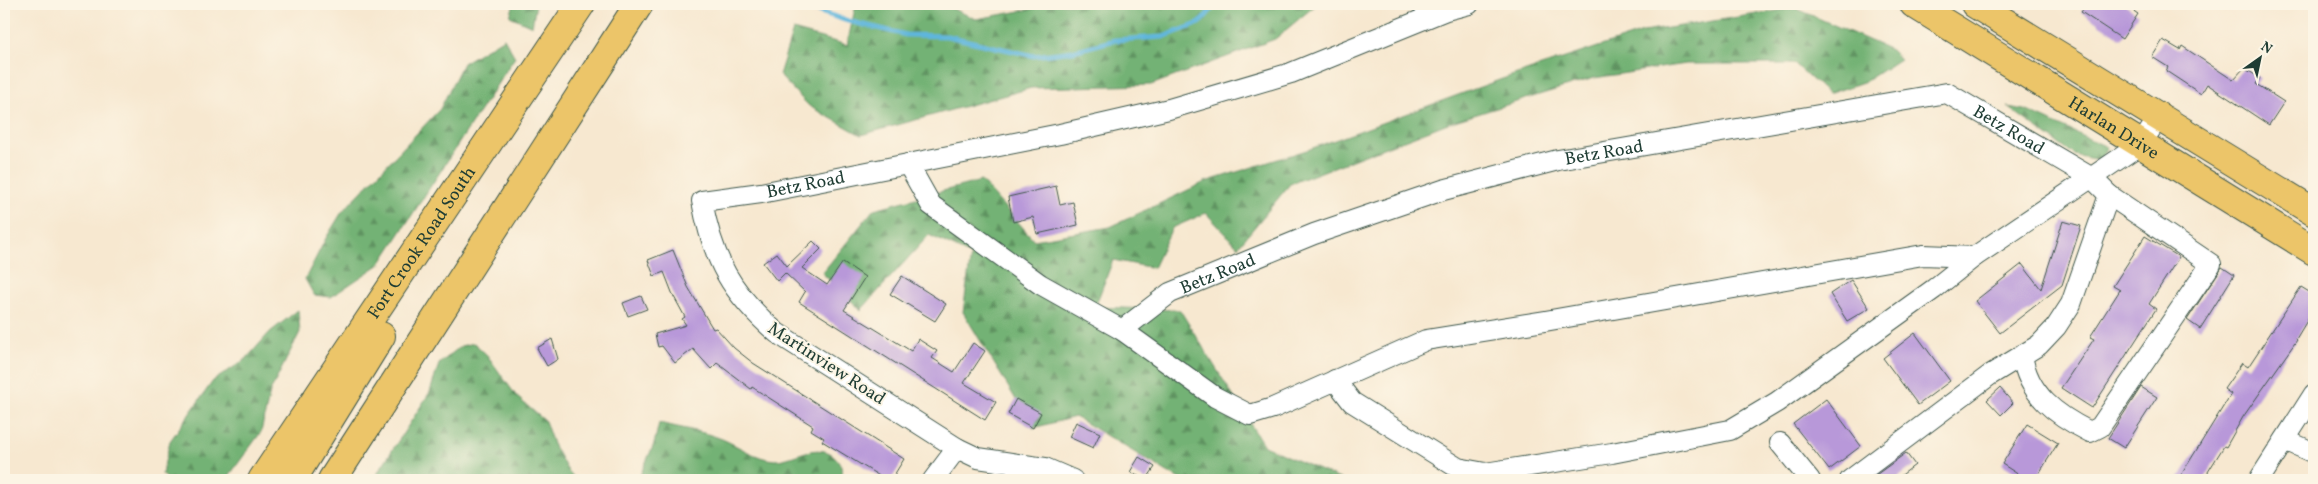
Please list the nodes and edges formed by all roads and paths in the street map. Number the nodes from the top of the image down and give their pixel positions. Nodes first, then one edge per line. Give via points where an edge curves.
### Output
1 (581, 4) edge
2 (639, 4) edge
3 (1469, 4) edge
4 (1914, 4) edge
5 (1975, 4) edge
6 (2159, 117) junction
7 (2141, 144) junction
8 (908, 164) junction
9 (2092, 178) junction
10 (466, 179) junction
11 (2109, 196) junction
12 (702, 201) joint
13 (2314, 212) edge
14 (2314, 252) edge
15 (1974, 257) junction
16 (1122, 330) junction
17 (2022, 355) junction
18 (1335, 380) junction
19 (2314, 394) edge
20 (2285, 440) junction
21 (1780, 443) dead end
22 (957, 448) junction
23 (2314, 453) edge
24 (262, 480) edge
25 (292, 480) edge
26 (332, 480) edge
27 (933, 480) edge
28 (1073, 480) edge
29 (1810, 480) edge
30 (1850, 480) edge
31 (2259, 480) edge

1 - 10 main road, Fort Crook Road South
2 - 26 main road
3 - 8 street, Betz Road via 1446,10 1291,72 1169,110
4 - 7 main road, Harlan Drive
5 - 6 main road, Harlan Drive
6 - 7 street
6 - 13 main road, Harlan Drive
7 - 9 street
7 - 14 main road, Harlan Drive
8 - 12 street, Betz Road via 761,193
8 - 16 street via 930,205 1040,284
9 - 11 street
9 - 15 street
9 - 16 street, Betz Road via 1947,93 1558,160 1443,190 1314,234 1170,293
10 - 24 main road, Fort Crook Road South
10 - 25 main road via 398,308
11 - 17 street via 2071,304 2056,327
11 - 17 street via 2211,264 2100,427 2090,432 2065,420 2041,400 2024,370
12 - 22 street, Martinview Road via 713,248 724,272 752,311 777,333
15 - 18 street via 1923,255 1426,340
15 - 18 street via 1777,402 1730,430 1622,451 1485,473 1458,468 1352,402
16 - 18 street via 1215,397 1250,415
17 - 30 street via 1990,375
19 - 20 street
20 - 23 street
20 - 31 street
21 - 29 street
22 - 27 street
22 - 28 street, Martinview Road via 978,458 1045,468

